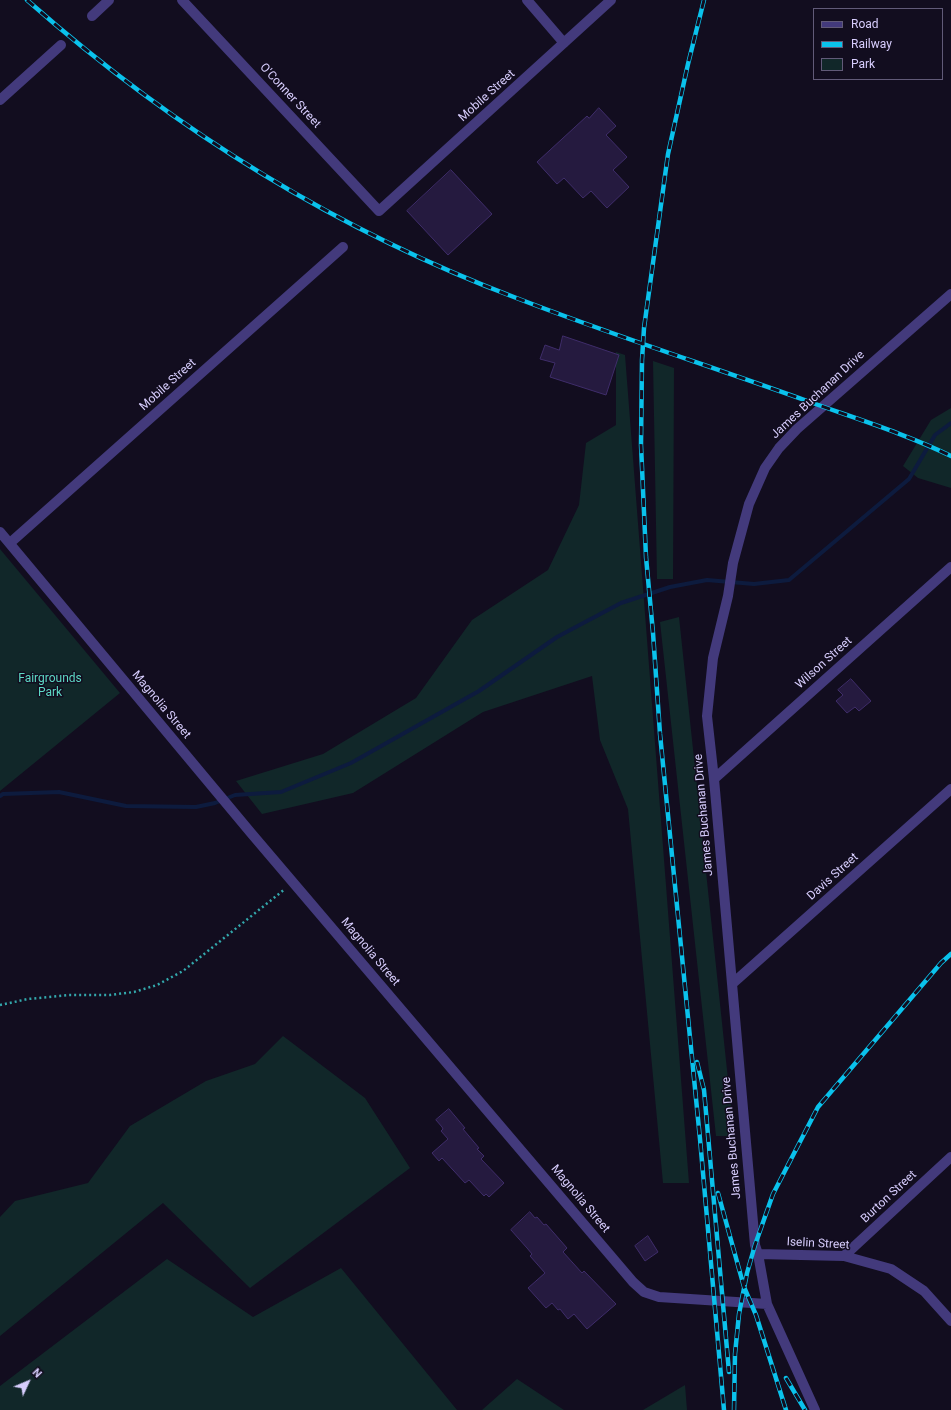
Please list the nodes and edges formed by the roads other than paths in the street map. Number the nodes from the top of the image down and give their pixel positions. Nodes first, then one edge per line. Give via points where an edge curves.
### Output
1 (109, 0) edge
2 (182, 0) edge
3 (527, 0) edge
4 (611, 0) edge
5 (92, 16) dead end
6 (564, 43) junction
7 (61, 45) dead end
8 (0, 100) edge
9 (379, 211) joint
10 (343, 247) dead end
11 (951, 294) edge
12 (0, 532) edge
13 (10, 543) junction
14 (951, 567) edge
15 (714, 779) junction
16 (951, 789) edge
17 (732, 984) junction
18 (951, 1157) edge
19 (758, 1254) junction
20 (844, 1256) junction
21 (767, 1304) junction
22 (951, 1321) edge
23 (815, 1410) edge

1 - 5 street
2 - 9 street, O'Conner Street
3 - 6 street
4 - 6 street, Mobile Street
6 - 9 street, Mobile Street
7 - 8 street
10 - 13 street, Mobile Street
11 - 15 street, James Buchanan Drive via 821,406 779,448 765,468 749,504 713,658 707,716
12 - 13 street, Magnolia Street
13 - 21 street, Magnolia Street via 216,792 633,1282 644,1292 659,1297
14 - 15 street, Wilson Street
15 - 17 street, James Buchanan Drive
16 - 17 street, Davis Street
17 - 19 street, James Buchanan Drive via 755,1245
18 - 20 street, Burton Street
19 - 20 street, Iselin Street
19 - 21 street, James Buchanan Drive
20 - 22 street, Iselin Street via 891,1269 924,1291
21 - 23 street, James Buchanan Drive

